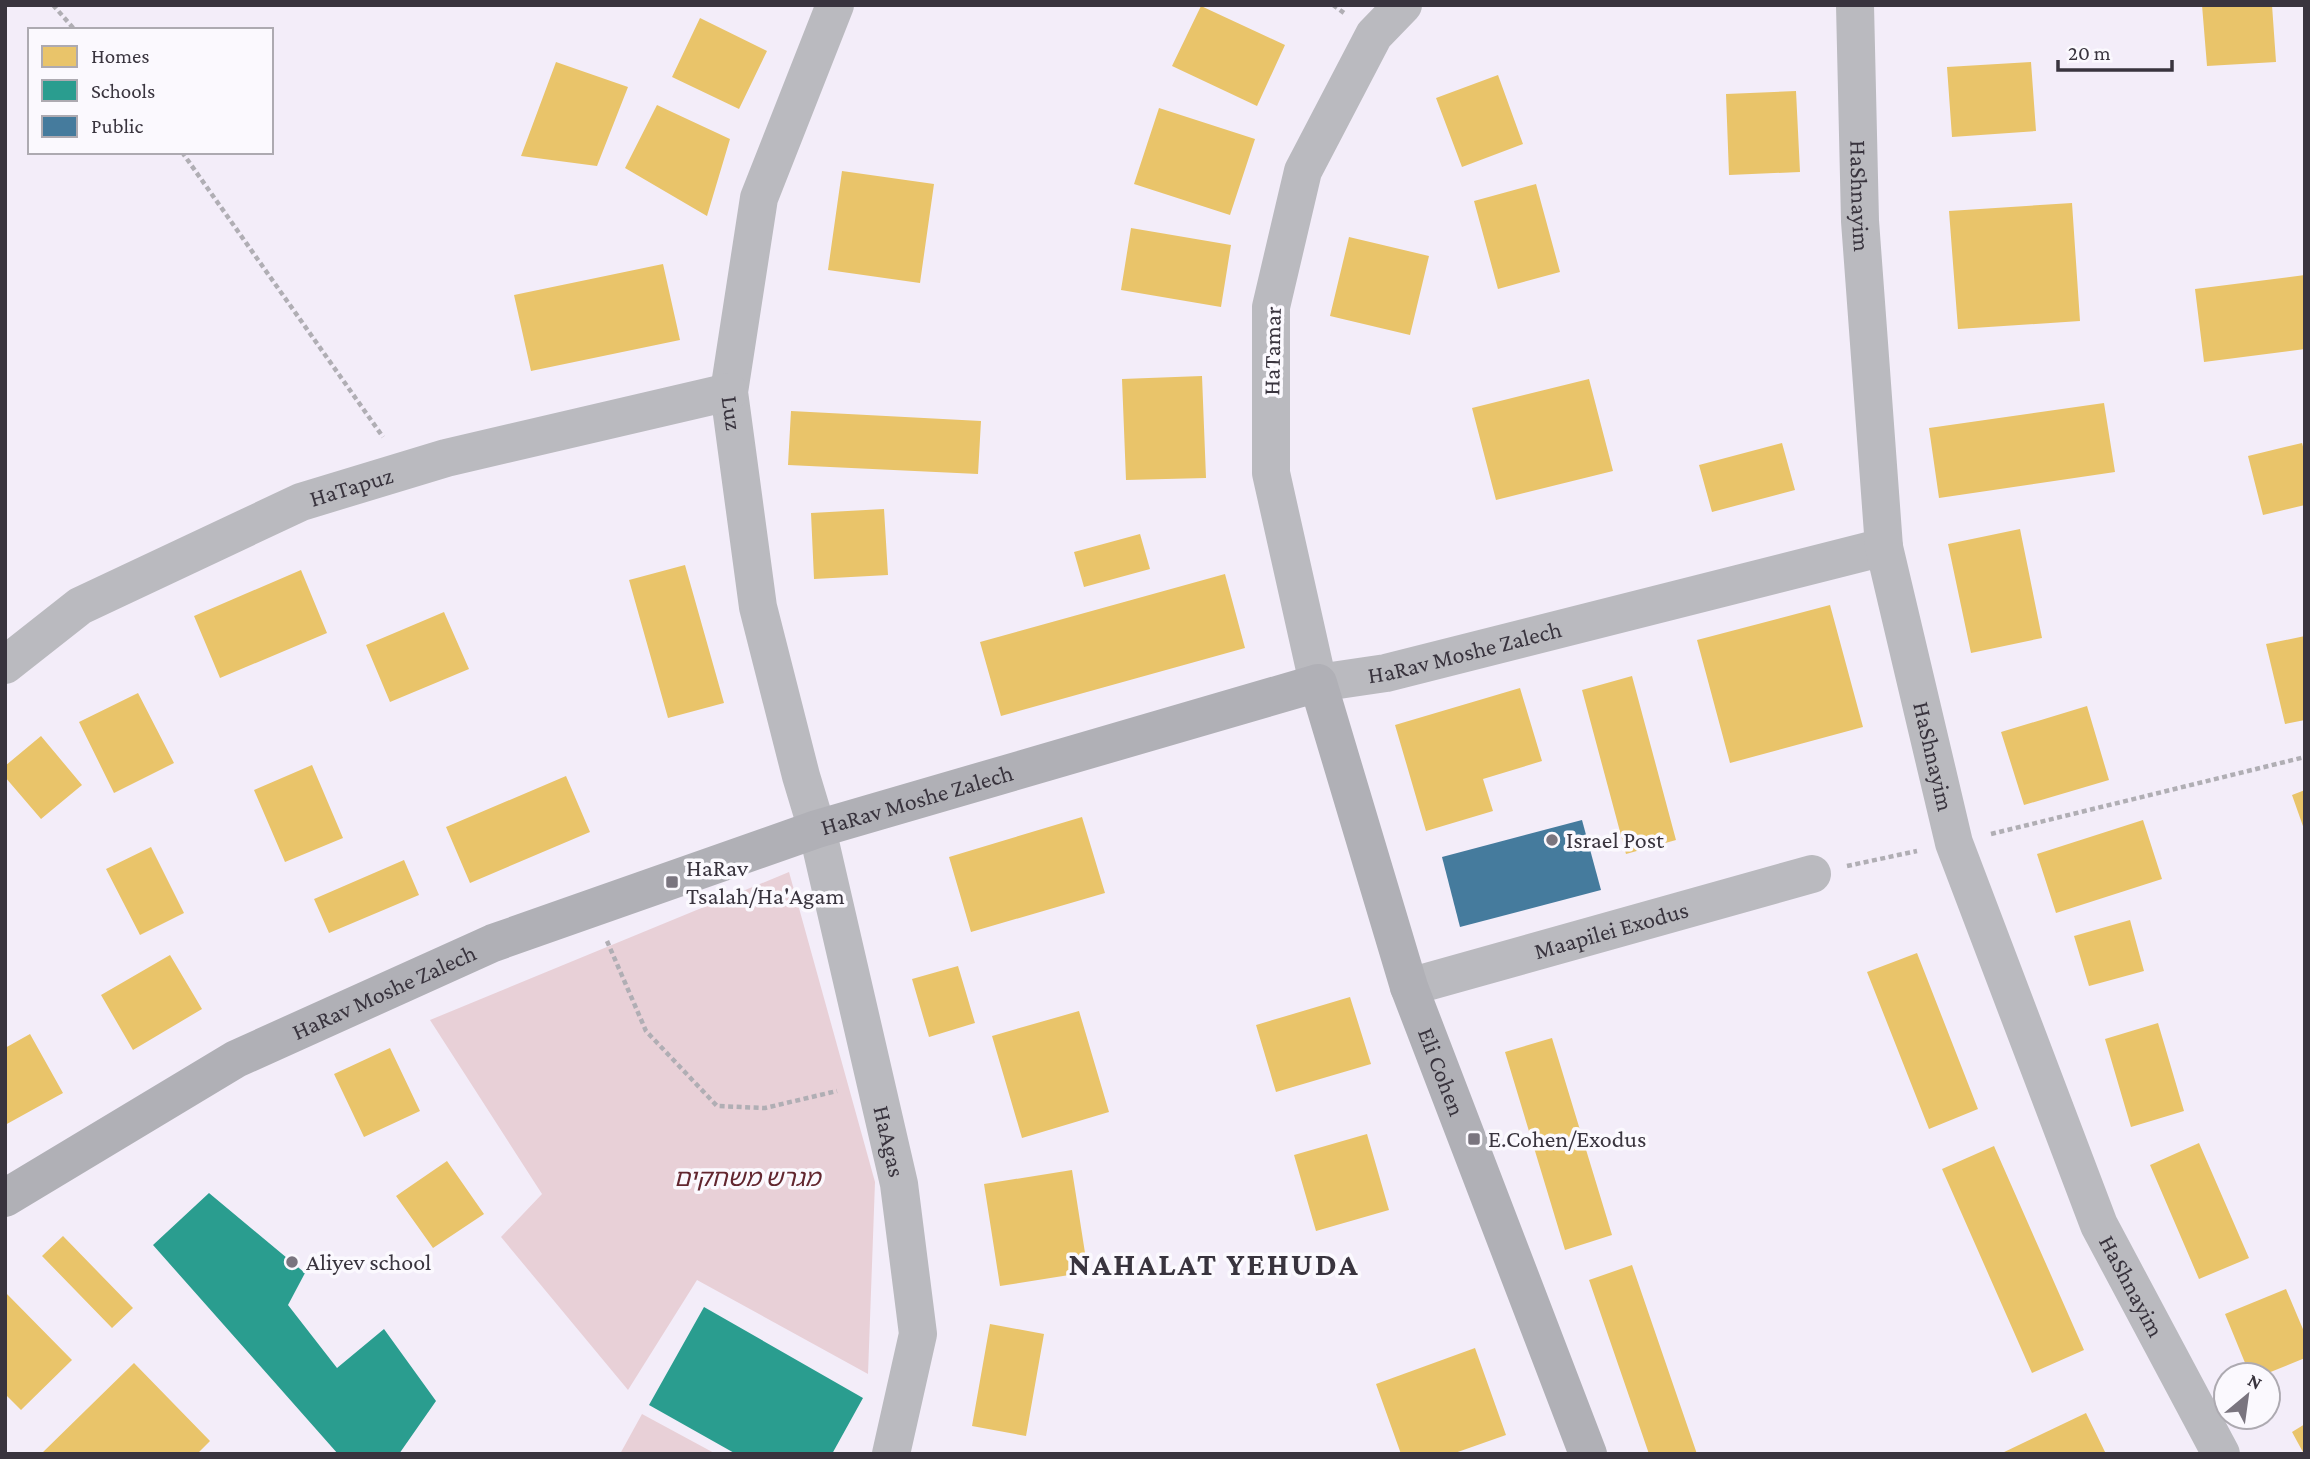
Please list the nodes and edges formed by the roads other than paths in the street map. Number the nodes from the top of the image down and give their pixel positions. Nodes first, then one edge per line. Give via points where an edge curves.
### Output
1 (835, 5) edge
2 (1403, 5) edge
3 (1855, 5) edge
4 (729, 392) junction
5 (1884, 547) junction
6 (5, 665) edge
7 (1318, 683) junction
8 (817, 830) junction
9 (1812, 874) road end
10 (1409, 987) junction
11 (5, 1198) edge
12 (891, 1454) edge
13 (1588, 1454) edge
14 (2221, 1454) edge

1 - 4 street, Luz via 759,198
2 - 7 street, HaTamar via 1374,35 1303,171 1271,307 1271,473
3 - 5 street, HaShnayim via 1860,220
4 - 6 street, HaTapuz via 446,458 301,502 80,606
4 - 8 street, Luz via 758,607
5 - 7 street, HaRav Moshe Zalech via 1386,673
5 - 14 street, HaShnayim via 1954,843 2099,1225
7 - 8 street, HaRav Moshe Zalech
7 - 10 street, Eli Cohen
8 - 11 street, HaRav Moshe Zalech via 493,943 236,1059
8 - 12 street, HaAgas via 899,1184 918,1334
9 - 10 street, Maapilei Exodus
10 - 13 street, Eli Cohen

